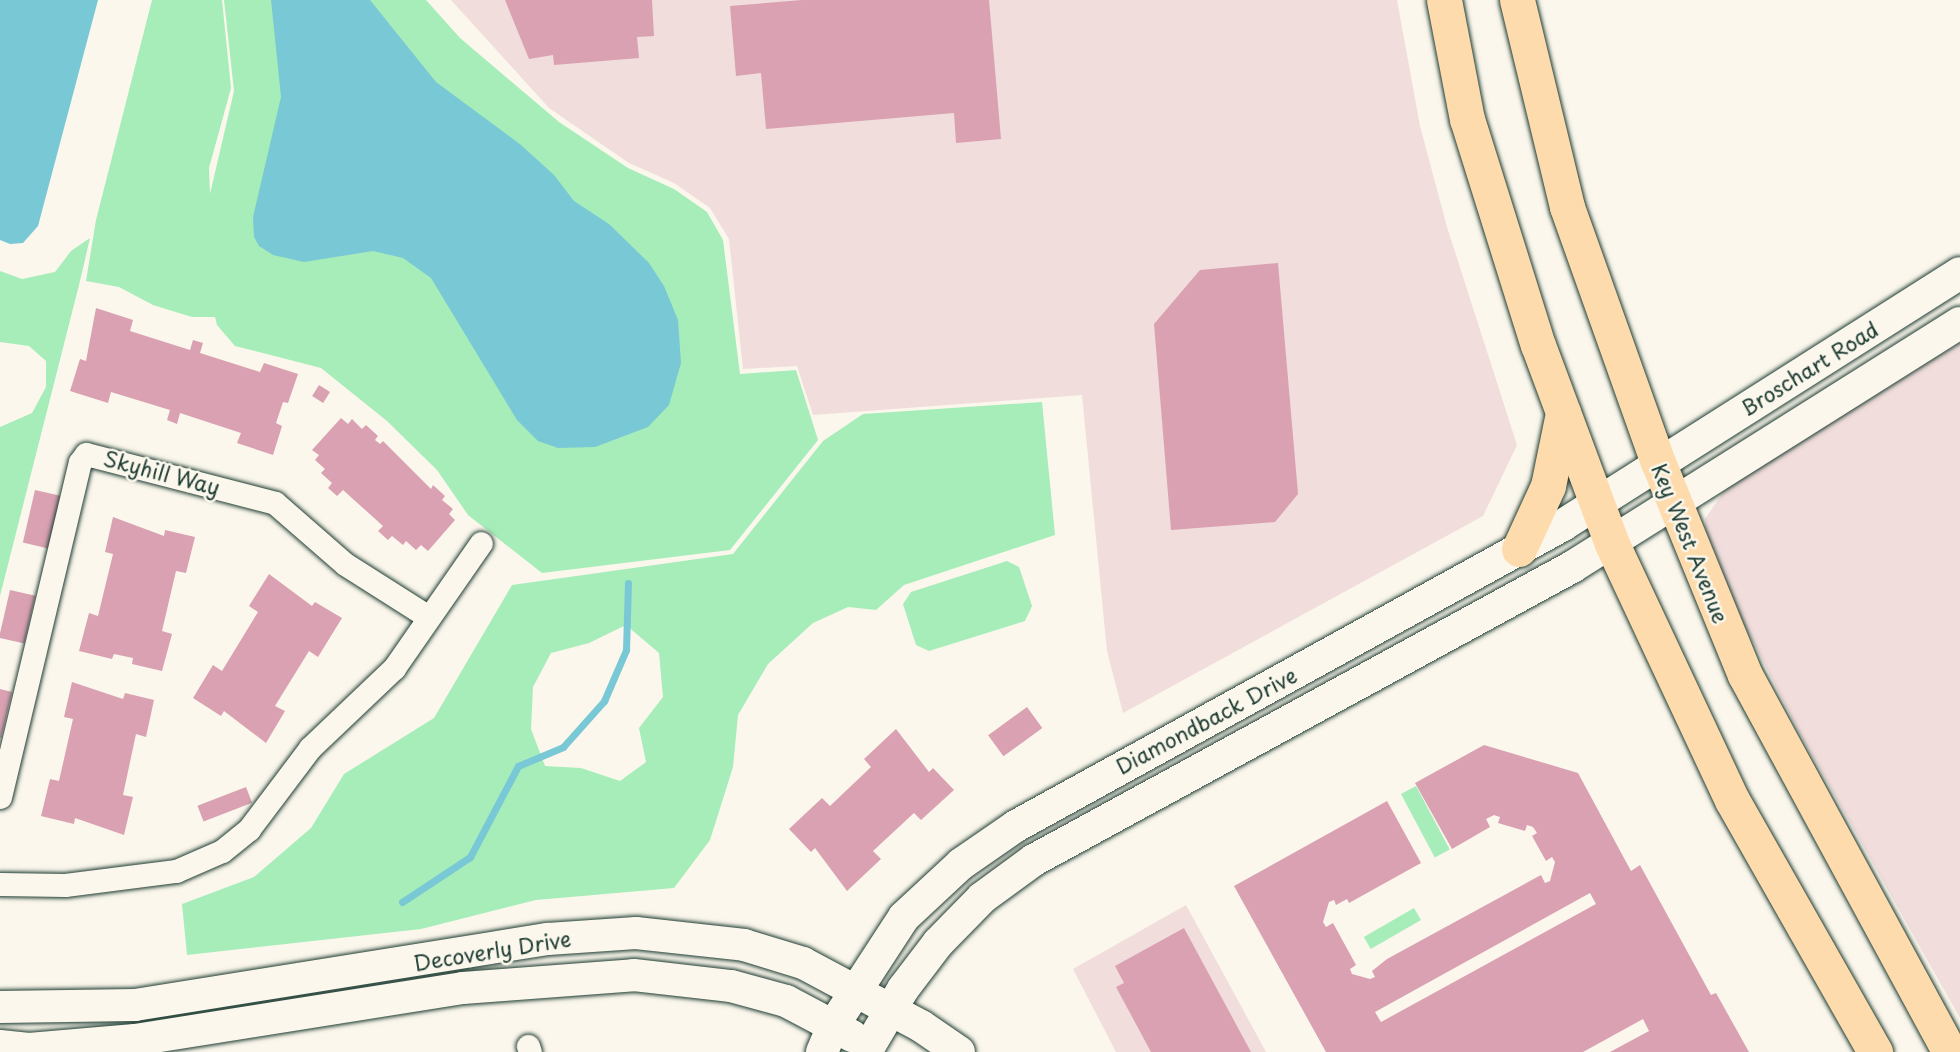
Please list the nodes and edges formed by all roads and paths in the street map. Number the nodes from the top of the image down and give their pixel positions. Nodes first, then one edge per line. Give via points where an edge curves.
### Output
1 (1444, 0) edge
2 (1517, 0) edge
3 (1960, 273) edge
4 (1960, 323) edge
5 (1563, 413) junction
6 (1658, 462) junction
7 (1595, 503) junction
8 (1675, 503) junction
9 (481, 543) dead end
10 (1612, 544) junction
11 (1519, 549) junction
12 (428, 616) junction
13 (0, 797) edge
14 (0, 884) edge
15 (456, 955) junction
16 (463, 988) junction
17 (855, 990) junction
18 (0, 1007) edge
19 (890, 1008) junction
20 (827, 1039) edge
21 (0, 1046) edge
22 (873, 1050) edge
23 (959, 1052) edge
24 (1875, 1052) edge
25 (1950, 1052) edge

1 - 5 main road via 1467,119
2 - 6 main road, Key West Avenue via 1567,207
3 - 6 street, Broschart Road
4 - 8 street, Broschart Road
5 - 7 main road
5 - 11 main road via 1548,486
6 - 7 street, Diamondback Drive
6 - 8 main road, Key West Avenue
7 - 10 main road
7 - 11 street, Diamondback Drive
8 - 10 street, Diamondback Drive
8 - 25 main road, Key West Avenue via 1745,675
9 - 12 street
10 - 19 street, Diamondback Drive via 1337,699 1034,860 982,898 938,943
10 - 24 main road via 1732,800
11 - 17 street, Diamondback Drive via 1016,826 961,864 904,917
12 - 13 street, Skyhill Way via 345,564 275,503 86,454 79,462
12 - 14 street via 369,696 310,748 249,829 222,851 176,871 65,885
15 - 16 street
15 - 17 street, Decoverly Drive via 548,939 636,933 744,945 803,962
15 - 18 street, Decoverly Drive via 135,1005
16 - 20 street, Decoverly Drive via 634,975 731,986 786,1002
16 - 21 street, Decoverly Drive via 135,1040 29,1049
17 - 19 street, Decoverly Drive
17 - 20 street, Diamondback Drive
19 - 22 street, Diamondback Drive
19 - 23 street, Decoverly Drive
20 - 22 street, Decoverly Drive

